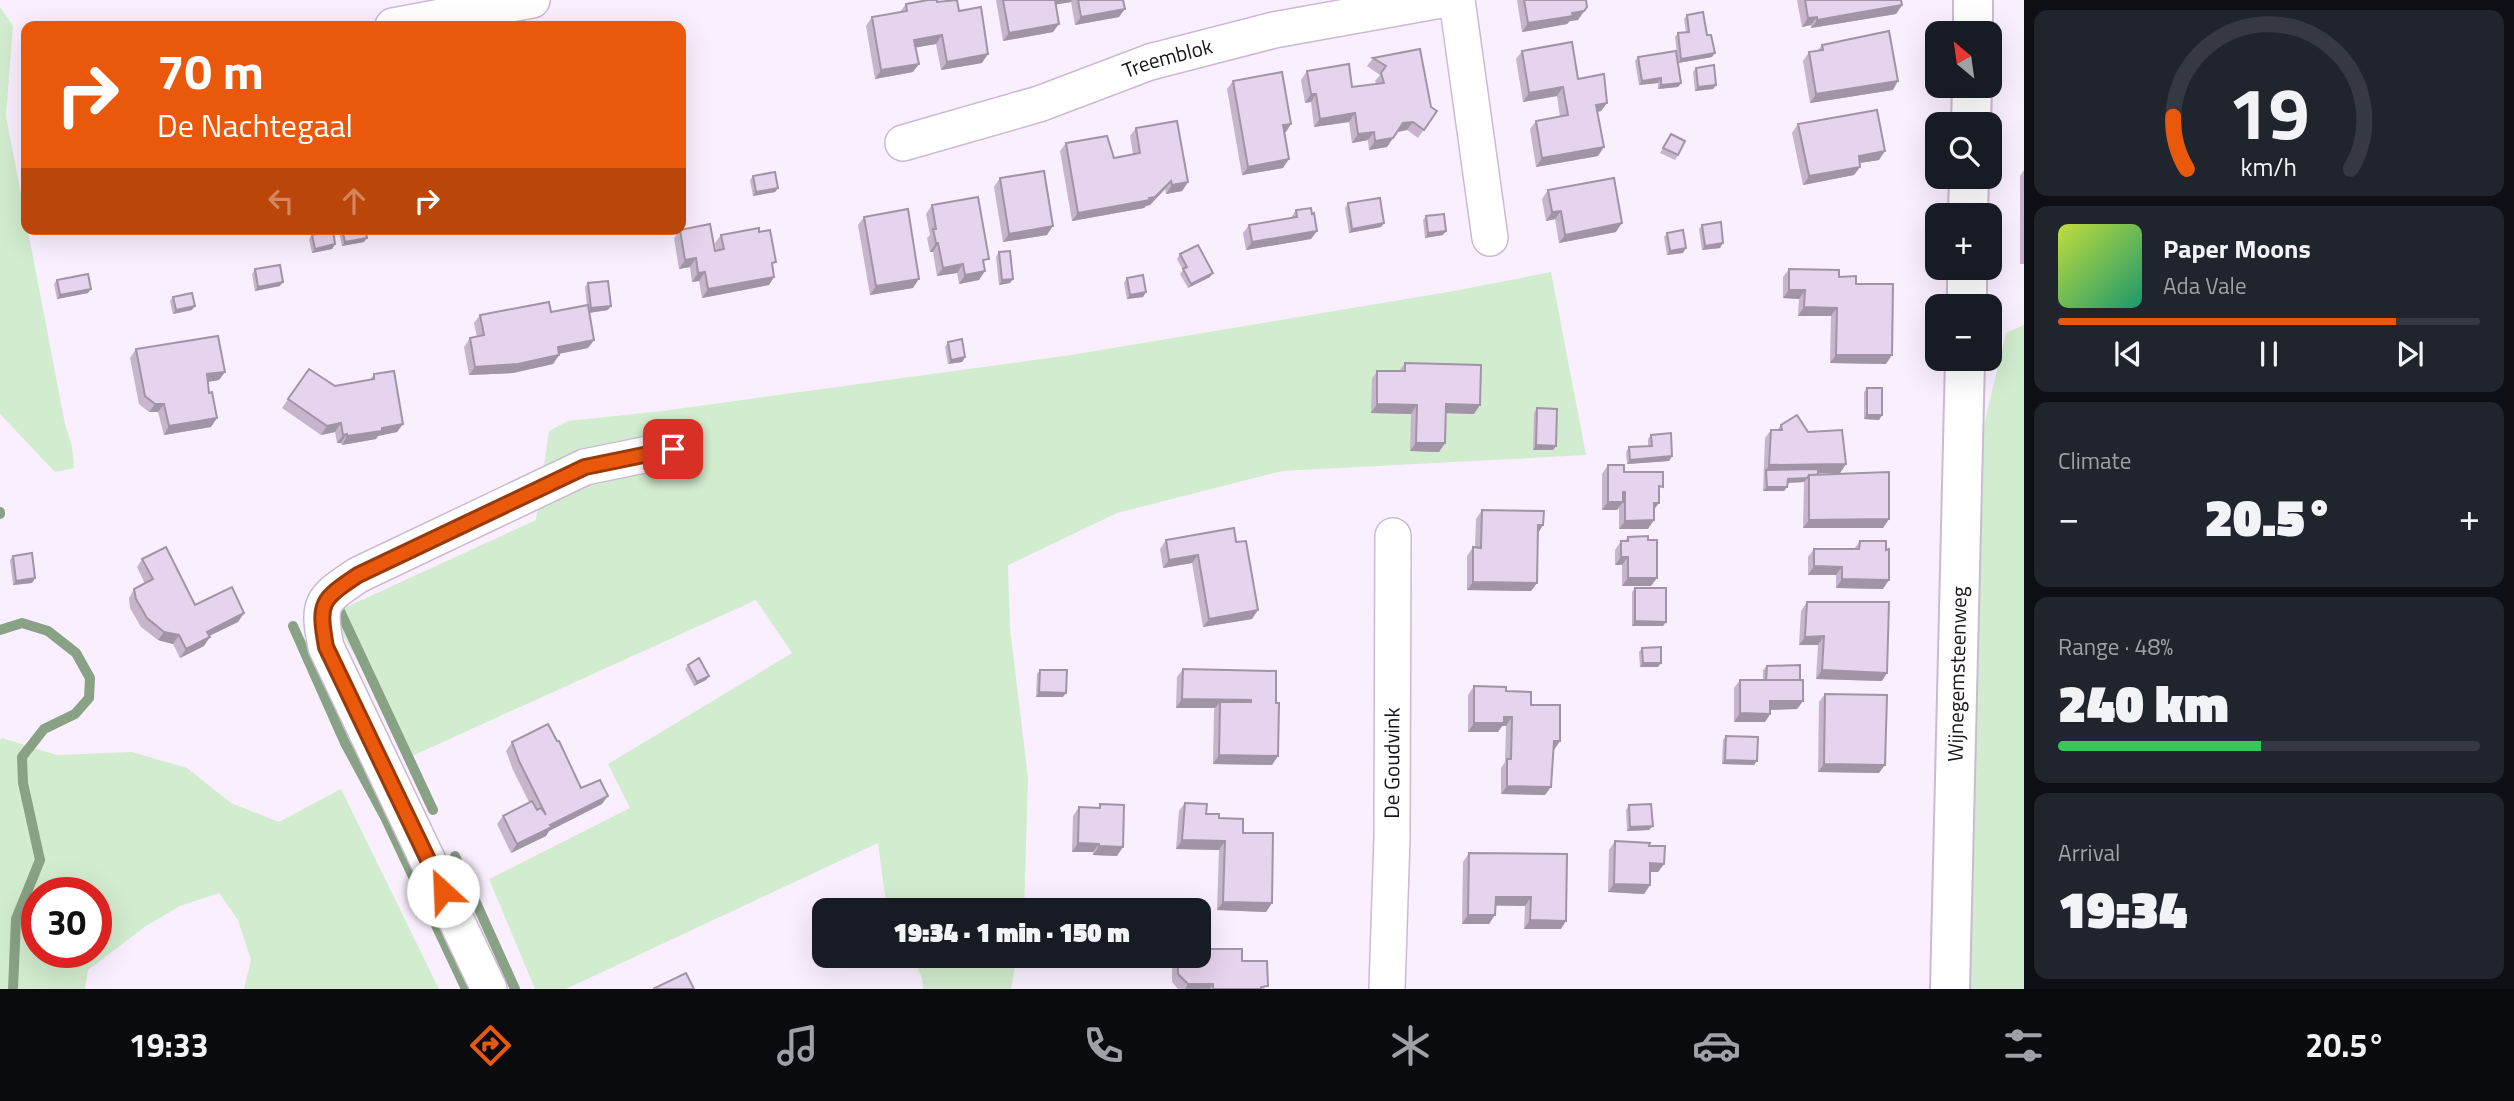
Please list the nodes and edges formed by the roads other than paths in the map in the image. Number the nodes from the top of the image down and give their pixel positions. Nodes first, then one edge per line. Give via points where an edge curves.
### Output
1 (532, 0) edge
2 (1441, 0) edge
3 (1457, 0) edge
4 (1973, 0) edge
5 (420, 21) edge
6 (1973, 21) edge
7 (903, 143) dead end
8 (1490, 238) dead end
9 (1965, 371) edge
10 (673, 449) dead end
11 (1393, 536) dead end
12 (489, 989) edge
13 (1387, 989) edge
14 (1950, 989) edge

1 - 5 street
2 - 7 street, Treemblok via 1274,30 1150,62 1039,104
3 - 8 street
4 - 6 street
9 - 14 street, Wijnegemsteenweg
10 - 12 street via 585,467 358,575 325,601 321,618 326,647
11 - 13 street, De Goudvink

